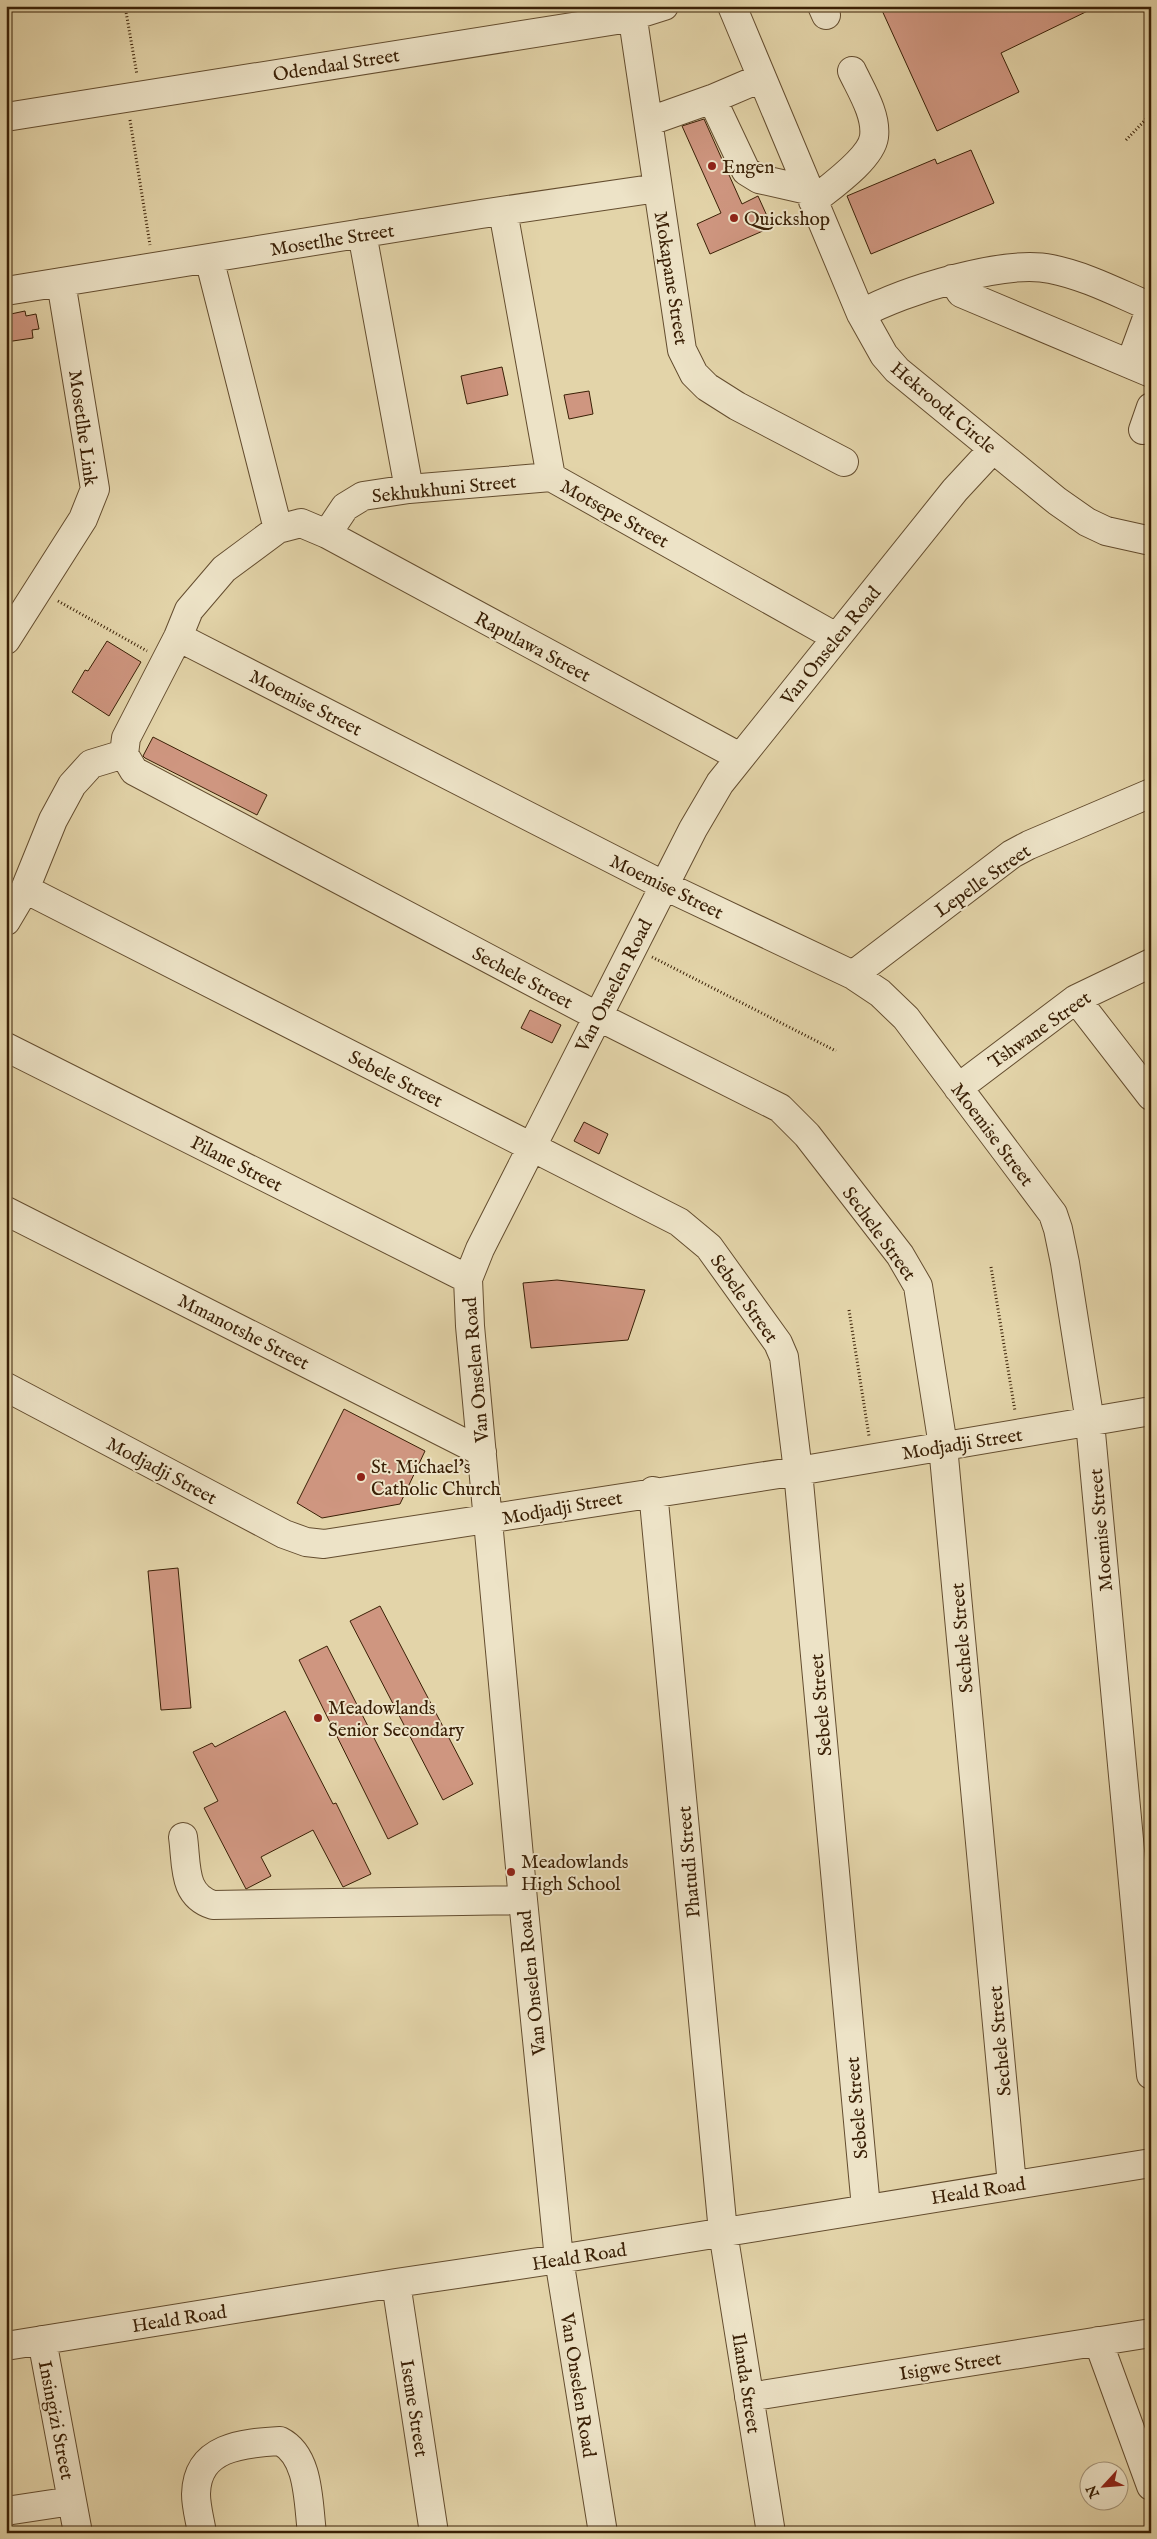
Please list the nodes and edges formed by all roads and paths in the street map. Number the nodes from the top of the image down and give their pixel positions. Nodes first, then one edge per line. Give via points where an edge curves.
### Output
1 (125, 6) edge
2 (664, 6) edge
3 (732, 6) edge
4 (632, 12) edge
5 (852, 71) dead end
6 (761, 78) junction
7 (133, 96) junction
8 (712, 99) junction
9 (1151, 114) edge
10 (6, 116) edge
11 (650, 121) junction
12 (1126, 140) dead end
13 (658, 188) junction
14 (810, 195) junction
15 (503, 211) junction
16 (362, 233) junction
17 (209, 258) junction
18 (153, 267) junction
19 (952, 279) junction
20 (60, 282) junction
21 (6, 291) edge
22 (861, 314) junction
23 (1140, 369) edge
24 (993, 449) junction
25 (844, 462) dead end
26 (551, 477) junction
27 (409, 489) junction
28 (278, 529) junction
29 (327, 534) junction
30 (1151, 541) edge
31 (38, 590) junction
32 (178, 637) junction
33 (836, 637) junction
34 (6, 640) edge
35 (166, 662) junction
36 (124, 754) junction
37 (740, 757) junction
38 (1151, 793) edge
39 (664, 886) junction
40 (26, 889) junction
41 (6, 921) edge
42 (632, 947) junction
43 (1151, 963) edge
44 (853, 975) junction
45 (1076, 999) junction
46 (597, 1016) junction
47 (6, 1047) edge
48 (836, 1051) dead end
49 (958, 1088) junction
50 (1151, 1096) edge
51 (531, 1148) junction
52 (6, 1211) edge
53 (991, 1267) dead end
54 (468, 1279) junction
55 (849, 1310) dead end
56 (6, 1387) edge
57 (1151, 1411) edge
58 (1090, 1422) junction
59 (1019, 1434) junction
60 (943, 1446) junction
61 (482, 1452) junction
62 (872, 1457) junction
63 (798, 1471) junction
64 (653, 1492) junction
65 (489, 1519) junction
66 (183, 1837) dead end
67 (523, 1900) junction
68 (1151, 2076) edge
69 (1151, 2163) edge
70 (1012, 2185) junction
71 (866, 2208) junction
72 (723, 2232) junction
73 (559, 2259) junction
74 (396, 2283) junction
75 (1151, 2333) edge
76 (42, 2340) junction
77 (1098, 2341) junction
78 (6, 2346) edge
79 (749, 2397) junction
80 (1151, 2486) edge
81 (72, 2501) junction
82 (6, 2511) edge
83 (78, 2533) edge
84 (202, 2533) edge
85 (312, 2533) edge
86 (434, 2533) edge
87 (603, 2533) edge
88 (771, 2533) edge

1 - 7 path
2 - 4 street, Odendaal Street
3 - 6 street, Hekroodt Circle
4 - 7 street, Odendaal Street
4 - 11 street, Mokapane Street
5 - 14 street via 871,113 874,138 863,157
6 - 8 street
6 - 14 street, Hekroodt Circle
7 - 10 street, Odendaal Street
7 - 18 path
8 - 11 street
8 - 14 street via 746,171 760,179
9 - 12 path
11 - 13 street, Mokapane Street
13 - 15 street, Mosetlhe Street
13 - 25 street, Mokapane Street via 682,350 694,374 706,387 737,406
14 - 22 street, Hekroodt Circle
15 - 16 street, Mosetlhe Street
15 - 26 street, Motsepe Street
16 - 17 street, Mosetlhe Street
16 - 27 street
17 - 18 street, Mosetlhe Street
17 - 28 street
18 - 20 street, Mosetlhe Street
19 - 22 street via 886,300
19 - 23 street via 961,293
19 - 23 street via 1030,266 1087,279 1151,306
20 - 21 street, Mosetlhe Street
20 - 31 street, Mosetlhe Link via 95,490 83,519
22 - 24 street, Hekroodt Circle via 880,349 897,370
24 - 30 street, Hekroodt Circle via 1086,522 1129,538
24 - 33 street, Van Onselen Road via 955,490
26 - 27 street, Sekhukhuni Street
26 - 33 street, Motsepe Street
27 - 29 street, Sekhukhuni Street via 363,496 345,506
28 - 29 street via 300,523
28 - 32 street via 224,569 189,610
29 - 37 street, Rapulawa Street
31 - 34 street, Mosetlhe Link
31 - 35 path
32 - 35 street
32 - 39 street, Moemise Street
33 - 37 street, Van Onselen Road
35 - 36 street via 126,738
36 - 40 street via 91,764 72,785
36 - 46 street, Sechele Street via 134,771
37 - 39 street, Van Onselen Road via 712,796
38 - 44 street, Lepelle Street via 1012,854
39 - 42 street, Van Onselen Road
39 - 44 street, Moemise Street
40 - 41 street
40 - 51 street, Sebele Street
42 - 46 street, Van Onselen Road
42 - 48 path
43 - 45 street, Tshwane Street
44 - 49 street, Moemise Street via 880,993 906,1018
45 - 49 street, Tshwane Street
45 - 50 street
46 - 51 street, Van Onselen Road
46 - 60 street, Sechele Street via 780,1108 807,1136 913,1275 922,1307
47 - 54 street, Pilane Street
49 - 58 street, Moemise Street via 1040,1196 1058,1229
51 - 54 street, Van Onselen Road via 483,1242
51 - 63 street, Sebele Street via 679,1222 709,1247 763,1320 784,1357
52 - 61 street, Mmanotshe Street
53 - 59 path
54 - 61 street, Van Onselen Road
55 - 62 path
56 - 65 street, Modjadji Street via 284,1534 306,1542 353,1542
57 - 58 street, Modjadji Street
58 - 59 street, Modjadji Street
58 - 68 street, Moemise Street
59 - 60 street, Modjadji Street
60 - 62 street, Modjadji Street
60 - 70 street, Sechele Street
61 - 65 street, Van Onselen Road
62 - 63 street, Modjadji Street
63 - 64 street, Modjadji Street
63 - 71 street, Sebele Street
64 - 65 street, Modjadji Street
64 - 72 street, Phatudi Street
65 - 67 street, Van Onselen Road
66 - 67 street via 193,1894 213,1905
67 - 73 street, Van Onselen Road
69 - 70 street, Heald Road
70 - 71 street, Heald Road
71 - 72 street, Heald Road
72 - 73 street, Heald Road
72 - 79 street, Ilanda Street
73 - 74 street, Heald Road
73 - 87 street, Van Onselen Road
74 - 76 street, Heald Road
74 - 86 street, Iseme Street
75 - 77 street, Isigwe Street
76 - 78 street, Heald Road
76 - 81 street, Insingizi Street
77 - 79 street, Isigwe Street
77 - 80 street
79 - 88 street, Ilanda Street
81 - 82 street, Insingizi Street
81 - 83 street, Insingizi Street
84 - 85 street via 196,2496 198,2476 205,2465 228,2448 280,2441 294,2450 303,2470

